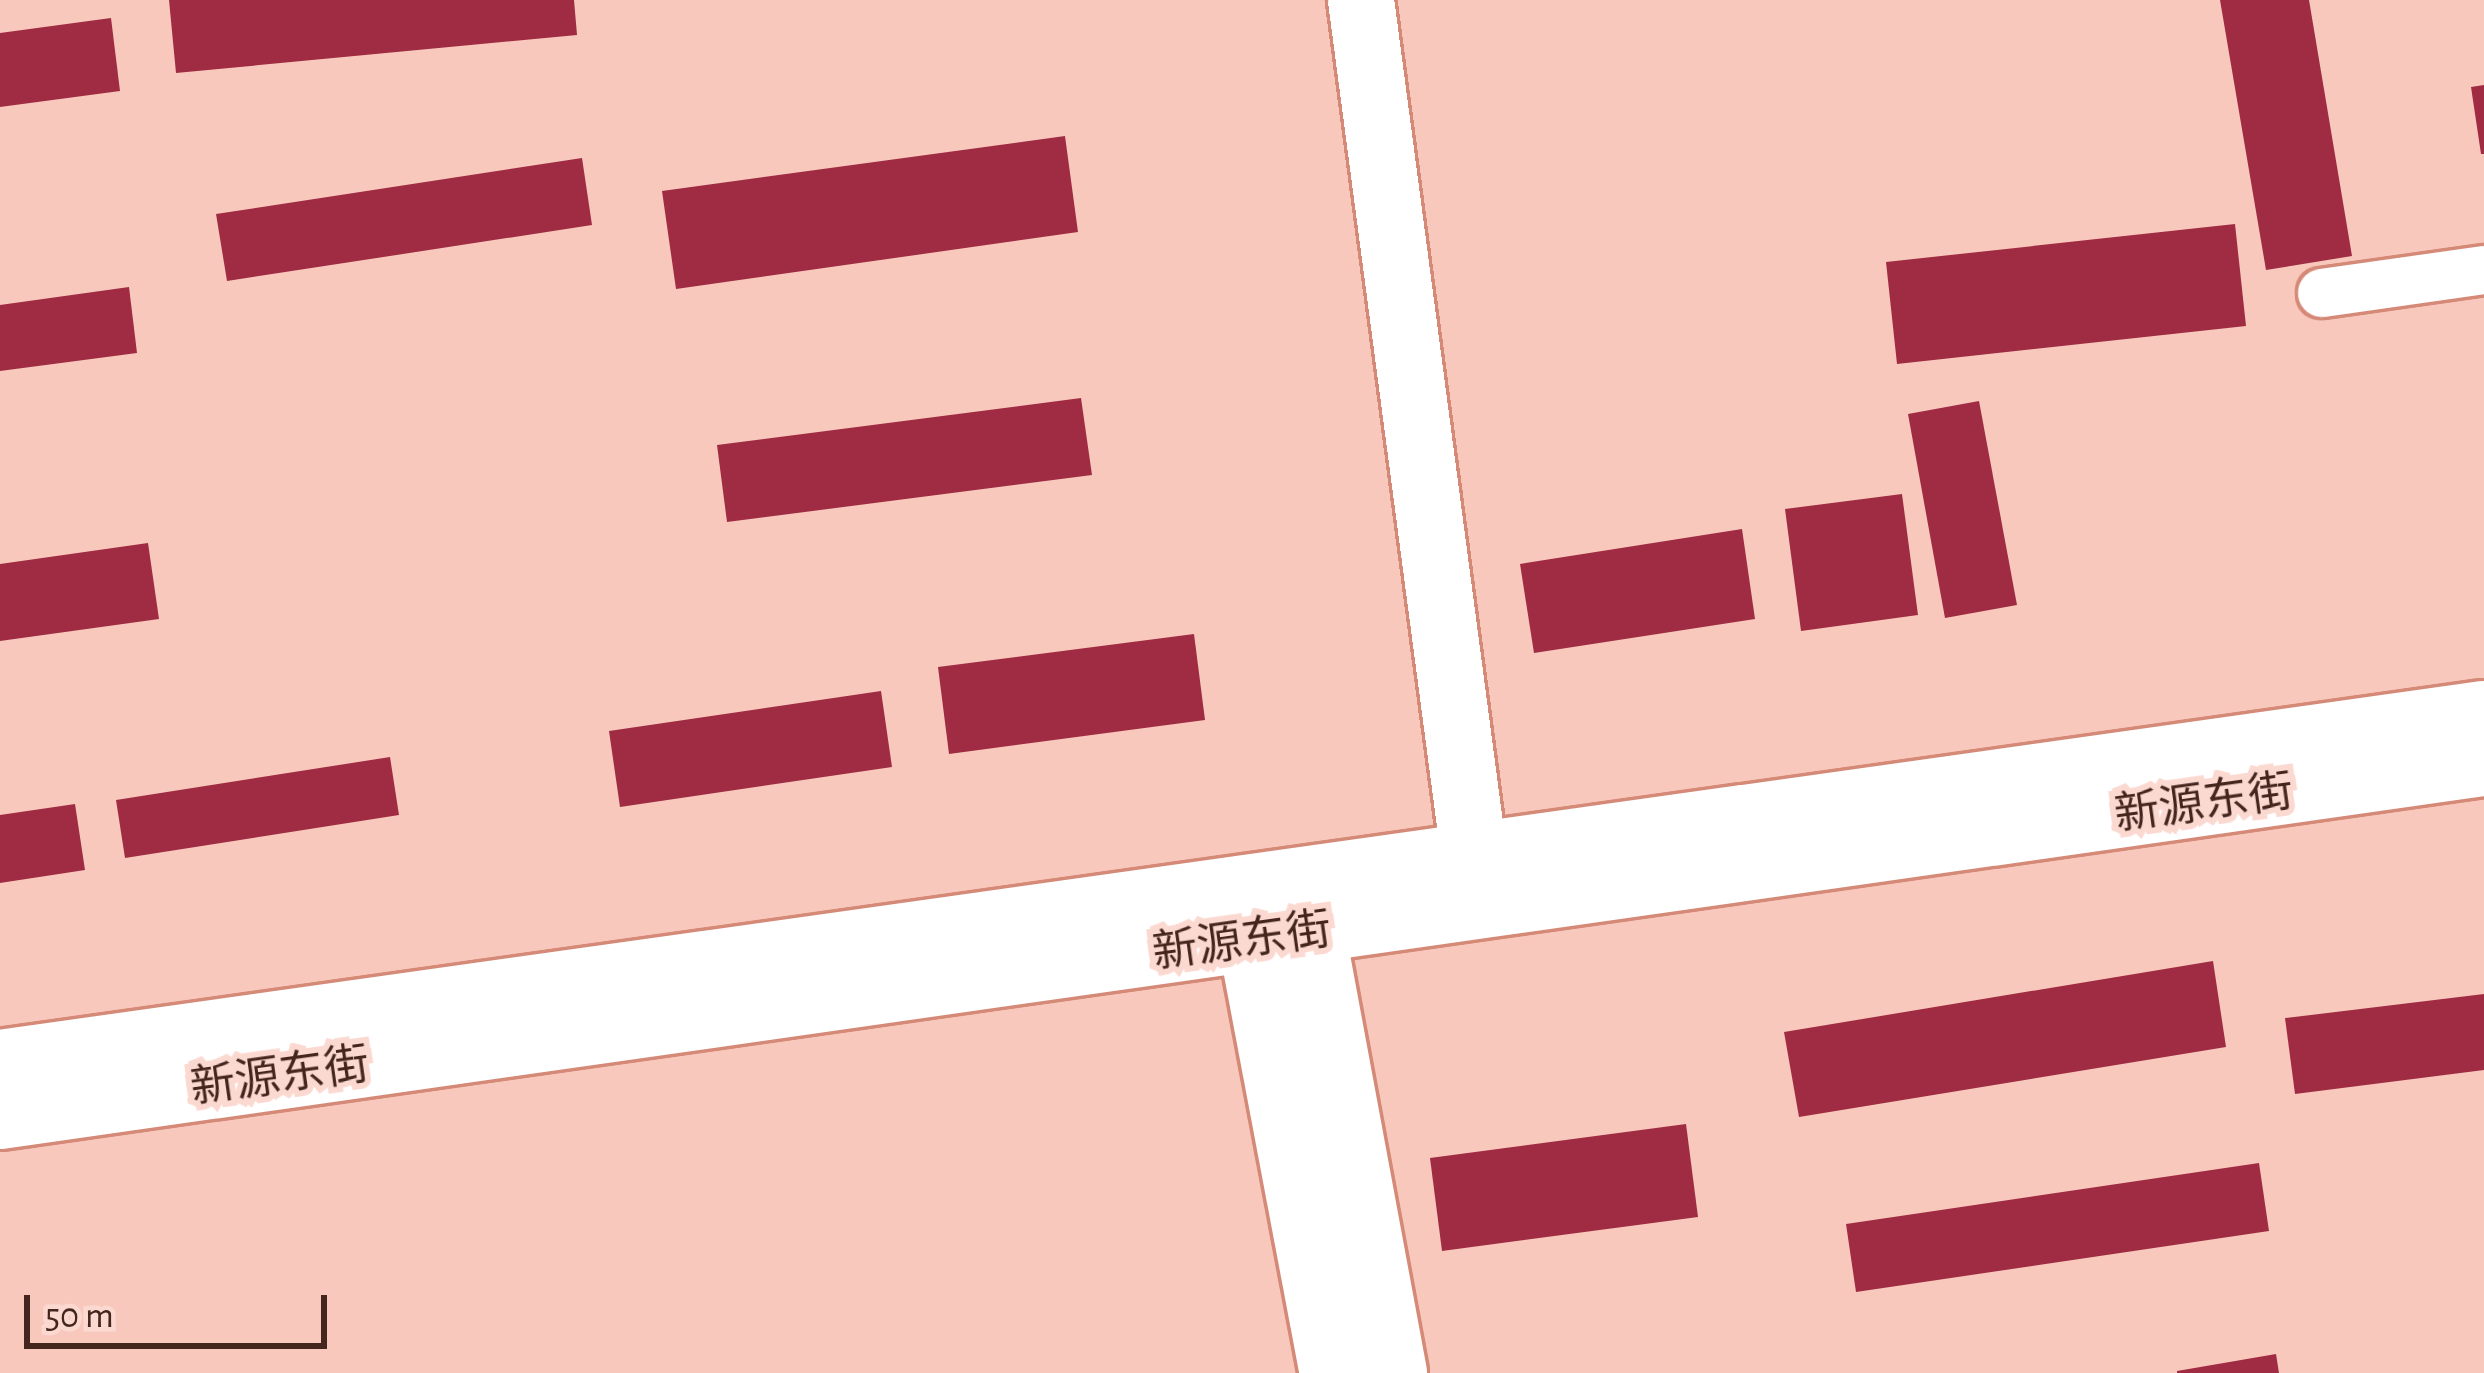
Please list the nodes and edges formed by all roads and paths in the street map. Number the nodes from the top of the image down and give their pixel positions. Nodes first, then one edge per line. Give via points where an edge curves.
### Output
1 (1361, 0) edge
2 (2484, 270) edge
3 (2322, 293) dead end
4 (2484, 714) edge
5 (2484, 763) edge
6 (1478, 883) junction
7 (1277, 911) junction
8 (0, 1063) edge
9 (0, 1116) edge
10 (1334, 1373) edge
11 (1394, 1373) edge

1 - 6 main road
2 - 3 street
4 - 6 main road, 新源东街
5 - 6 main road, 新源东街
6 - 7 main road, 新源东街
7 - 8 main road, 新源东街
7 - 9 main road, 新源东街
7 - 10 main road
7 - 11 main road

